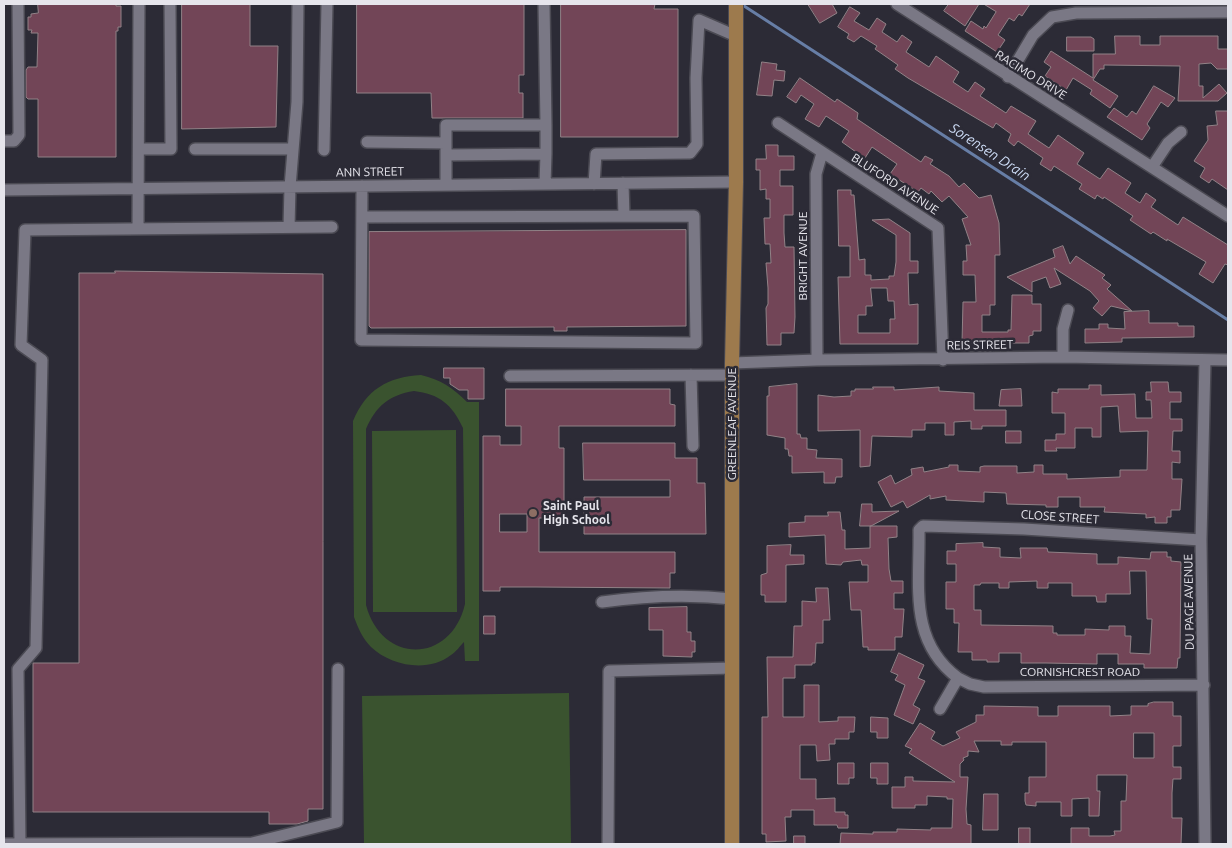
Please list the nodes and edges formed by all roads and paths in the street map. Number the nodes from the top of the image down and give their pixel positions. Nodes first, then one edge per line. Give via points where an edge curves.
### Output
1 (18, 4) edge
2 (139, 4) edge
3 (170, 4) edge
4 (298, 4) edge
5 (327, 4) edge
6 (544, 4) edge
7 (736, 4) edge
8 (897, 4) edge
9 (1228, 12) edge
10 (736, 32) junction
11 (1008, 77) junction
12 (778, 123) dead end
13 (546, 125) junction
14 (1181, 132) dead end
15 (4, 141) edge
16 (367, 142) dead end
17 (446, 143) junction
18 (139, 149) junction
19 (195, 149) dead end
20 (293, 150) junction
21 (324, 150) dead end
22 (822, 153) junction
23 (546, 154) junction
24 (446, 155) junction
25 (1152, 166) junction
26 (736, 182) junction
27 (623, 183) junction
28 (545, 184) junction
29 (594, 184) junction
30 (446, 185) junction
31 (362, 186) junction
32 (290, 187) junction
33 (140, 189) junction
34 (4, 190) edge
35 (624, 216) junction
36 (1228, 216) edge
37 (362, 217) junction
38 (289, 227) junction
39 (332, 227) dead end
40 (138, 229) junction
41 (1068, 310) dead end
42 (1063, 357) junction
43 (818, 360) junction
44 (943, 360) junction
45 (1205, 360) junction
46 (1228, 360) edge
47 (732, 369) junction
48 (692, 375) junction
49 (510, 376) dead end
50 (693, 446) dead end
51 (919, 530) joint
52 (1202, 540) junction
53 (732, 600) junction
54 (602, 602) dead end
55 (732, 668) junction
56 (338, 669) dead end
57 (958, 678) junction
58 (1204, 686) junction
59 (940, 709) dead end
60 (4, 844) edge
61 (20, 844) edge
62 (608, 844) edge
63 (732, 844) edge
64 (1205, 844) edge

1 - 15 street via 19,135 14,141
2 - 18 street
3 - 18 street via 171,149
4 - 20 street
5 - 21 street
6 - 13 street
7 - 10 main road, GREENLEAF AVENUE
8 - 11 street, RACIMO DRIVE
9 - 11 street via 1076,13 1052,17 1033,35
10 - 26 main road, GREENLEAF AVENUE
10 - 29 street via 699,20 696,78 698,144 694,150 690,153 596,154
11 - 25 street, RACIMO DRIVE
12 - 22 street, BLUFORD AVENUE
13 - 17 street via 446,125
13 - 23 street
14 - 25 street via 1168,143
16 - 17 street
17 - 24 street
18 - 33 street
19 - 20 street
20 - 32 street
22 - 43 street, BRIGHT AVENUE via 816,174
22 - 44 street, BLUFORD AVENUE via 938,228
23 - 24 street
23 - 28 street
24 - 30 street
25 - 36 street, RACIMO DRIVE
26 - 27 street, ANN STREET
26 - 47 main road, GREENLEAF AVENUE
27 - 29 street, ANN STREET
27 - 35 street
28 - 29 street, ANN STREET
28 - 30 street, ANN STREET
30 - 31 street, ANN STREET
31 - 32 street, ANN STREET
31 - 37 street
32 - 33 street, ANN STREET
32 - 38 street
33 - 34 street, ANN STREET
33 - 40 street
35 - 37 street
35 - 37 street via 694,216 696,343 361,340
38 - 39 street
38 - 40 street
40 - 61 street via 25,230 21,345 42,360 36,648 18,669
41 - 42 street via 1063,329
42 - 44 street, REIS STREET
42 - 45 street, REIS STREET
43 - 44 street, REIS STREET
43 - 47 street, REIS STREET
45 - 46 street, REIS STREET
45 - 52 street, DU PAGE AVENUE
47 - 48 street, REIS STREET
47 - 53 main road, GREENLEAF AVENUE
48 - 49 street, REIS STREET
48 - 50 street
51 - 52 street, CLOSE STREET via 927,525 956,526
51 - 57 street, CORNISHCREST ROAD via 921,625 929,647
52 - 58 street, DU PAGE AVENUE
53 - 54 street via 706,596 642,596
53 - 55 main road, GREENLEAF AVENUE
55 - 62 street via 609,671
55 - 63 main road, GREENLEAF AVENUE
56 - 61 street via 337,822 252,843
57 - 58 street, CORNISHCREST ROAD via 984,687
57 - 59 street
58 - 64 street, DU PAGE AVENUE
60 - 61 street

